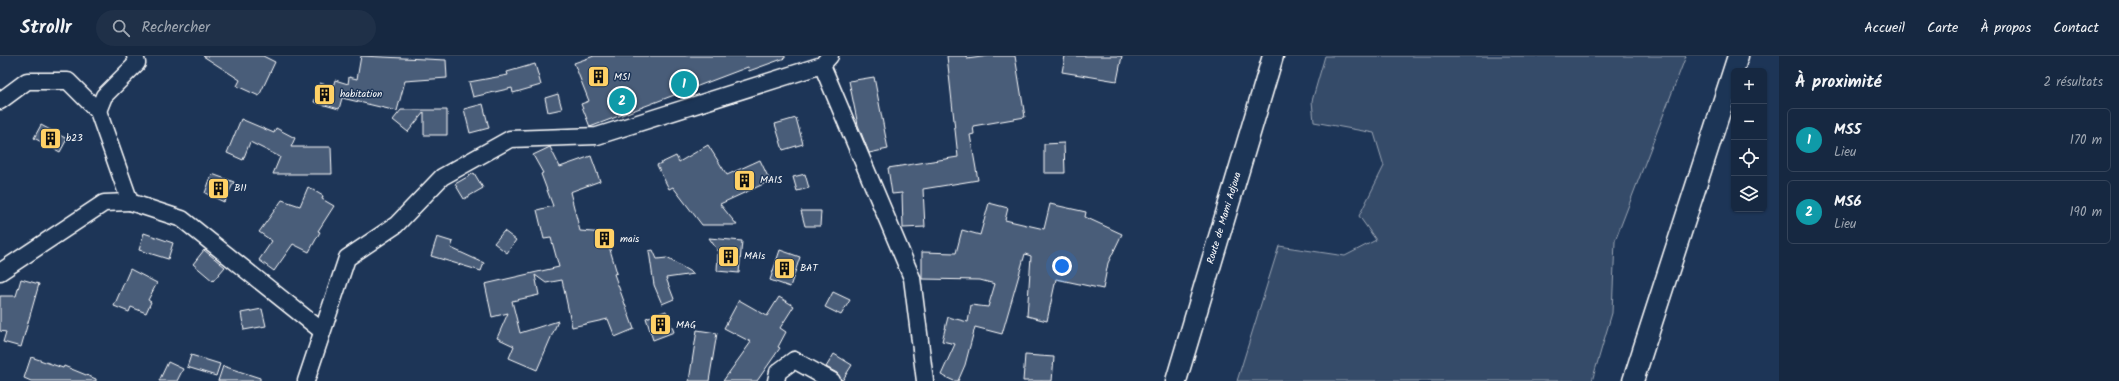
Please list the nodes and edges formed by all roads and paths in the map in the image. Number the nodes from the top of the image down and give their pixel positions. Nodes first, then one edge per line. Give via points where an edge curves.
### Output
1 (135, 56) edge
2 (1273, 56) edge
3 (1738, 56) edge
4 (826, 60) edge
5 (0, 101) edge
6 (98, 111) junction
7 (130, 202) junction
8 (0, 272) edge
9 (322, 332) junction
10 (306, 381) edge
11 (776, 381) edge
12 (832, 381) edge
13 (925, 381) edge
14 (1176, 381) edge
15 (1633, 381) edge

1 - 6 street via 137,63 104,96
2 - 14 street, Route de Mami Adjoua
3 - 15 street
4 - 9 street via 597,136 510,139 442,177 396,225 347,258
4 - 13 street via 912,278
5 - 6 street via 28,81 68,81
6 - 7 street
7 - 8 street via 104,202
7 - 9 street via 182,219
9 - 10 street
11 - 12 street via 778,372 794,360

